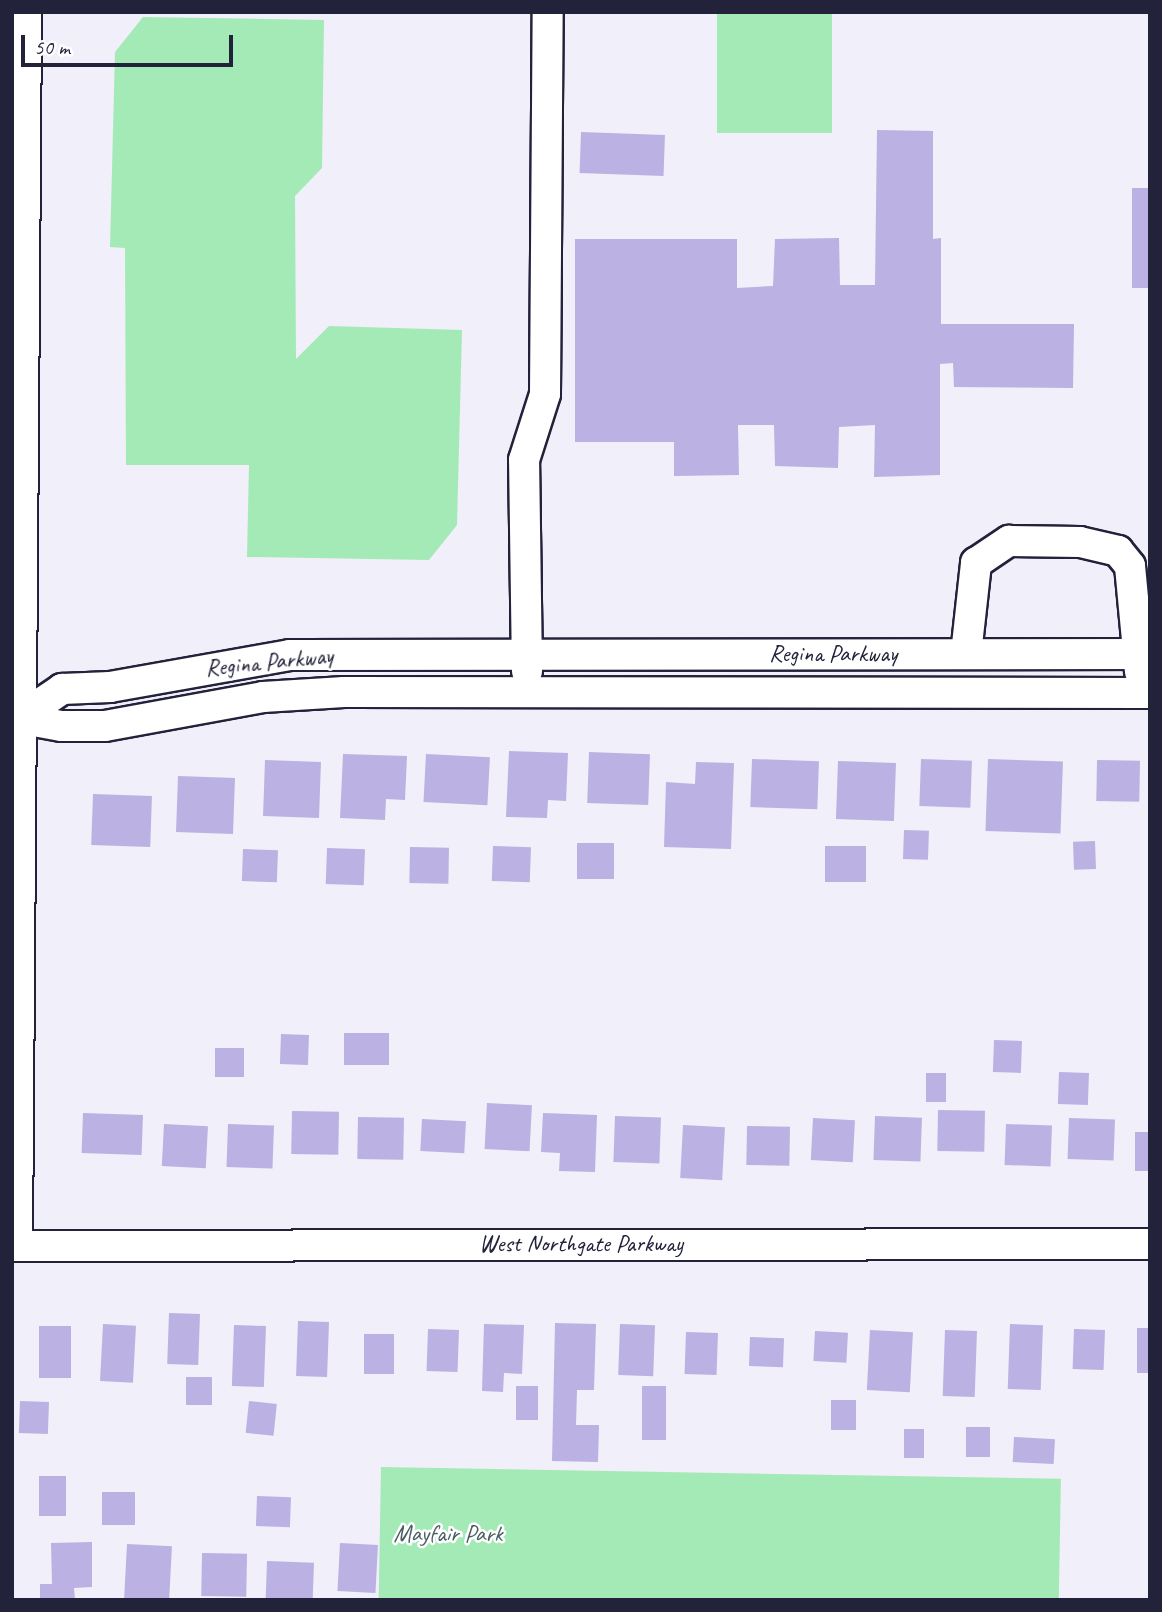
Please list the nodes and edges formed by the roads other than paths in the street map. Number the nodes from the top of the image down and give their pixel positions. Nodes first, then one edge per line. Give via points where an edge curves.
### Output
1 (26, 12) edge
2 (548, 12) edge
3 (527, 653) junction
4 (966, 654) junction
5 (1145, 654) edge
6 (527, 692) junction
7 (1145, 693) edge
8 (16, 716) edge
9 (1150, 1244) edge
10 (14, 1246) edge

1 - 8 street
2 - 3 street via 545,394 524,460
3 - 4 street, Regina Parkway
3 - 6 street
3 - 8 street, Regina Parkway via 323,654 246,660 110,687 62,689
4 - 5 street, Regina Parkway
4 - 5 street via 975,562 1009,541 1080,542 1118,551 1130,566
5 - 7 street, Regina Parkway
6 - 7 street, Regina Parkway
6 - 8 street, Regina Parkway via 290,694 104,726 61,726
8 - 10 street
9 - 10 street, West Northgate Parkway

